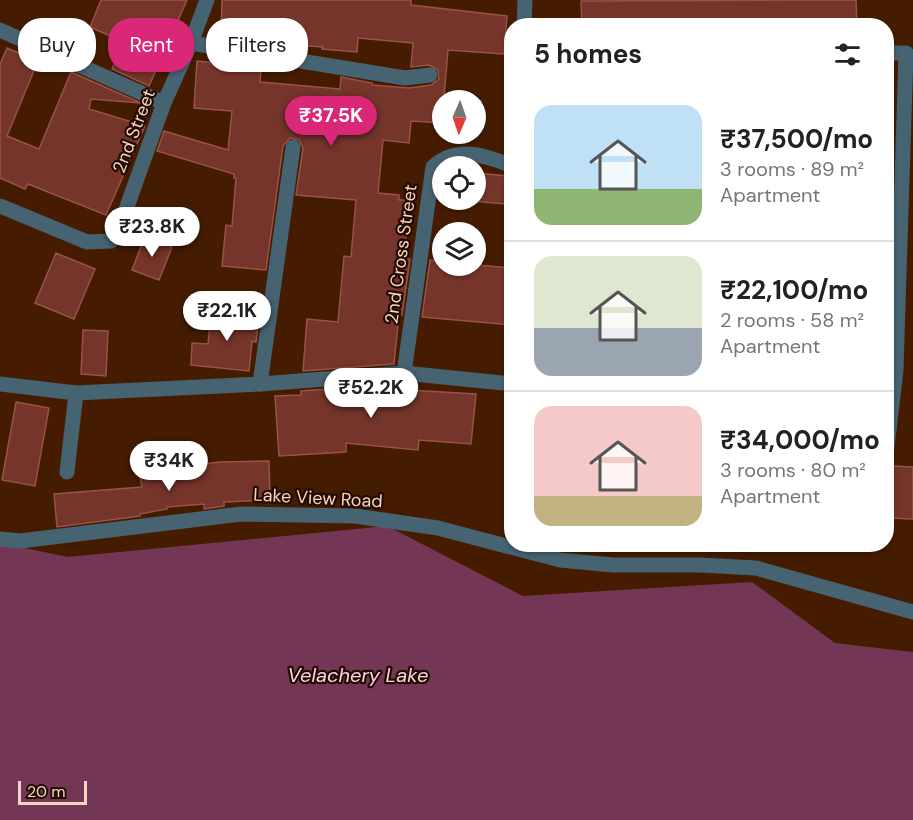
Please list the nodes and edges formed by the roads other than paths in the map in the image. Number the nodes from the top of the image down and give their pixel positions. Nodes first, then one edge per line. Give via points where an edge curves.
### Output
1 (207, 0) edge
2 (525, 0) edge
3 (524, 18) edge
4 (0, 30) edge
5 (194, 35) edge
6 (194, 43) edge
7 (909, 47) edge
8 (894, 50) edge
9 (178, 72) edge
10 (430, 75) dead end
11 (164, 104) junction
12 (293, 147) dead end
13 (504, 163) edge
14 (0, 206) edge
15 (897, 289) junction
16 (913, 292) edge
17 (404, 373) junction
18 (504, 383) edge
19 (0, 384) edge
20 (260, 384) junction
21 (894, 387) edge
22 (76, 393) junction
23 (67, 472) dead end
24 (0, 539) edge
25 (504, 545) edge
26 (530, 552) edge
27 (913, 612) edge

1 - 5 street, 2nd Street
2 - 3 street
4 - 11 street
6 - 10 street via 405,78
7 - 8 street
7 - 15 street
9 - 11 street, 2nd Street
11 - 14 street, 2nd Street via 119,229 111,241 87,242
12 - 20 street
13 - 17 street, 2nd Cross Street via 476,154 455,153 433,167
15 - 16 street
15 - 21 street
17 - 18 street
17 - 20 street
19 - 22 street
20 - 22 street
22 - 23 street
24 - 25 street, Lake View Road via 20,541 241,514 356,516 438,528
26 - 27 street, Lake View Road via 560,560 613,565 756,568

